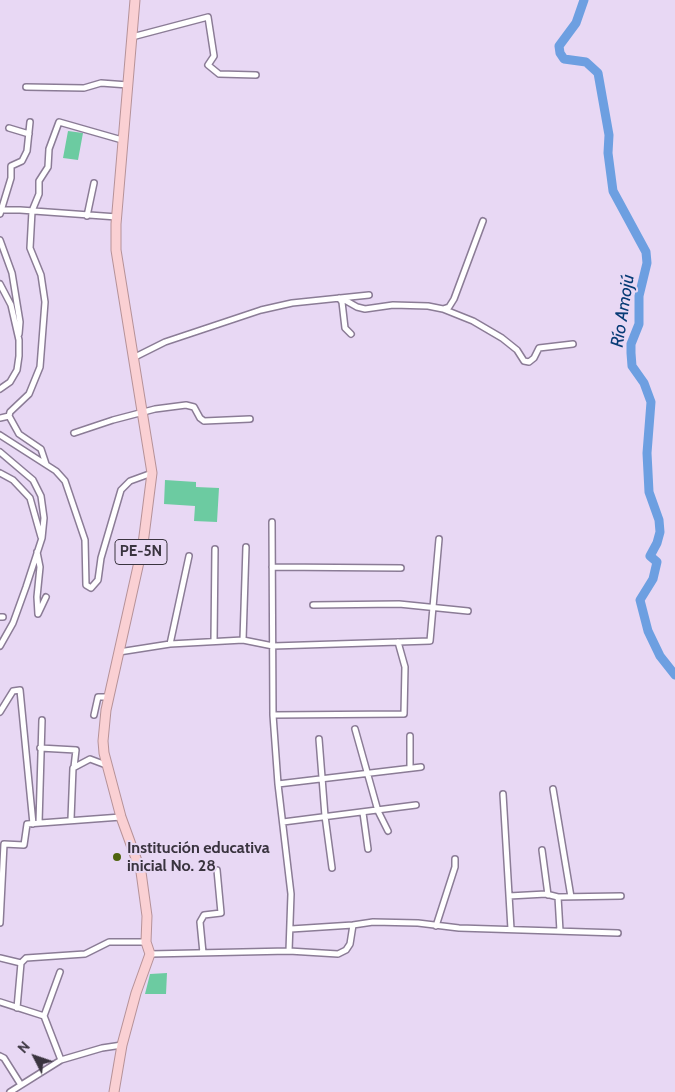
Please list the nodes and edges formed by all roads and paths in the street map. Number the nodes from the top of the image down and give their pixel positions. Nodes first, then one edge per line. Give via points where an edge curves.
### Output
1 (135, 0) edge
2 (132, 37) junction
3 (256, 75) dead end
4 (128, 85) junction
5 (26, 87) dead end
6 (30, 122) dead end
7 (9, 128) dead end
8 (29, 134) junction
9 (122, 140) junction
10 (94, 184) dead end
11 (32, 211) junction
12 (1, 212) edge
13 (87, 216) junction
14 (117, 217) junction
15 (483, 221) dead end
16 (0, 240) edge
17 (0, 284) edge
18 (369, 294) dead end
19 (341, 298) junction
20 (443, 309) junction
21 (351, 334) dead end
22 (19, 340) junction
23 (573, 344) dead end
24 (135, 357) junction
25 (0, 390) edge
26 (143, 413) junction
27 (9, 416) junction
28 (0, 418) edge
29 (250, 419) dead end
30 (74, 433) dead end
31 (0, 435) edge
32 (0, 452) edge
33 (46, 464) junction
34 (0, 473) edge
35 (152, 473) junction
36 (272, 522) dead end
37 (42, 538) junction
38 (439, 539) dead end
39 (246, 547) dead end
40 (215, 549) dead end
41 (37, 552) junction
42 (189, 556) dead end
43 (272, 567) junction
44 (402, 568) dead end
45 (46, 597) dead end
46 (313, 605) dead end
47 (433, 606) junction
48 (468, 611) dead end
49 (243, 640) junction
50 (214, 641) junction
51 (398, 642) junction
52 (170, 644) junction
53 (0, 646) edge
54 (273, 646) junction
55 (119, 652) junction
56 (108, 697) junction
57 (0, 712) edge
58 (94, 715) dead end
59 (273, 715) junction
60 (42, 720) dead end
61 (355, 729) dead end
62 (410, 736) dead end
63 (319, 739) dead end
64 (40, 748) junction
65 (106, 765) junction
66 (74, 767) junction
67 (420, 767) dead end
68 (410, 768) junction
69 (366, 772) junction
70 (322, 778) junction
71 (278, 784) junction
72 (553, 789) dead end
73 (503, 794) dead end
74 (416, 805) dead end
75 (378, 811) junction
76 (363, 812) junction
77 (121, 816) junction
78 (325, 816) junction
79 (71, 820) junction
80 (283, 822) junction
81 (39, 823) junction
82 (32, 824) junction
83 (388, 831) dead end
84 (368, 849) dead end
85 (542, 850) dead end
86 (454, 860) dead end
87 (2, 861) junction
88 (332, 868) dead end
89 (217, 870) dead end
90 (0, 886) edge
91 (548, 895) junction
92 (509, 896) junction
93 (621, 896) dead end
94 (558, 897) junction
95 (571, 897) junction
96 (0, 923) edge
97 (352, 925) junction
98 (436, 926) junction
99 (291, 929) junction
100 (511, 929) junction
101 (560, 931) junction
102 (618, 933) dead end
103 (146, 942) junction
104 (289, 951) junction
105 (203, 953) junction
106 (150, 954) junction
107 (0, 958) edge
108 (21, 963) junction
109 (60, 972) dead end
110 (0, 1002) edge
111 (17, 1008) junction
112 (44, 1016) junction
113 (122, 1045) junction
114 (0, 1056) edge
115 (61, 1060) junction
116 (21, 1085) junction
117 (10, 1092) edge
118 (114, 1092) edge

1 - 2 highway, PE-5N
2 - 3 street via 208,17 214,56 208,65 219,74
2 - 4 highway, PE-5N
4 - 5 street via 101,83 84,88
4 - 9 highway, PE-5N
6 - 8 street
7 - 8 street
8 - 12 street via 22,161 11,166 11,178
9 - 11 street via 59,122 56,124 48,167 39,181 39,194
9 - 14 highway, PE-5N
10 - 13 street
11 - 12 street
11 - 13 street
11 - 27 street via 30,248 41,275 45,302 40,367 30,394
13 - 14 street
14 - 24 highway, PE-5N via 116,250
15 - 20 street via 454,299 449,307
16 - 22 street via 12,273 20,322
17 - 22 street via 8,298
18 - 19 street
19 - 20 street via 365,309 402,305
19 - 21 street via 345,328
19 - 24 street via 261,310 165,342
20 - 23 street via 502,338 517,350 524,361 534,358 539,348
22 - 25 street via 17,370
24 - 26 highway, PE-5N
26 - 29 street via 189,405 204,421
26 - 30 street
26 - 35 highway, PE-5N
27 - 28 street
27 - 33 street via 19,434 41,449
31 - 33 street
32 - 37 street via 33,480 41,496
33 - 35 street via 65,480 85,540 86,585 91,588 98,580 101,558 121,490 130,481
34 - 37 street via 13,480 30,498
35 - 55 highway, PE-5N via 145,535
36 - 43 street
37 - 41 street
38 - 47 street
39 - 49 street
40 - 50 street
41 - 45 street via 40,567 38,614
41 - 53 street via 13,623
42 - 52 street
43 - 44 street
43 - 54 street
46 - 47 street
47 - 48 street
47 - 51 street via 430,641
49 - 50 street
49 - 54 street
50 - 52 street
51 - 54 street
51 - 59 street via 405,667 404,714
52 - 55 street
54 - 59 street
55 - 56 highway, PE-5N
56 - 58 street via 98,697
56 - 65 highway, PE-5N via 103,741
57 - 82 street via 14,691 20,690
59 - 71 street
60 - 64 street
61 - 69 street
62 - 68 street
63 - 70 street
64 - 66 street via 76,750
64 - 81 street
65 - 66 street via 90,759
65 - 77 highway, PE-5N
66 - 79 street
67 - 68 street
68 - 69 street
69 - 70 street
69 - 75 street
70 - 71 street
70 - 78 street
71 - 80 street
72 - 95 street
73 - 92 street
74 - 75 street
75 - 76 street
75 - 83 street
76 - 78 street
76 - 84 street
77 - 79 street
77 - 103 highway, PE-5N via 141,872 148,916
78 - 80 street
78 - 88 street
79 - 81 street
80 - 99 street via 291,894
81 - 82 street
82 - 87 street via 27,824 24,845 4,844
85 - 91 street
86 - 98 street
87 - 90 street
87 - 96 street
89 - 105 street via 221,913 204,915 200,922
91 - 92 street
91 - 94 street
92 - 100 street
93 - 95 street
94 - 95 street
94 - 101 street
97 - 98 street via 391,922
97 - 99 street
97 - 104 street via 350,944 338,954
98 - 100 street
99 - 104 street
100 - 101 street
101 - 102 street
103 - 106 highway, PE-5N
103 - 108 street via 109,942 85,954 26,958
104 - 105 street
105 - 106 street
106 - 113 highway
107 - 108 street
108 - 111 street
109 - 112 street
110 - 111 street
111 - 112 street
112 - 115 street
113 - 115 street
113 - 118 highway
114 - 116 street
115 - 116 street
116 - 117 street

